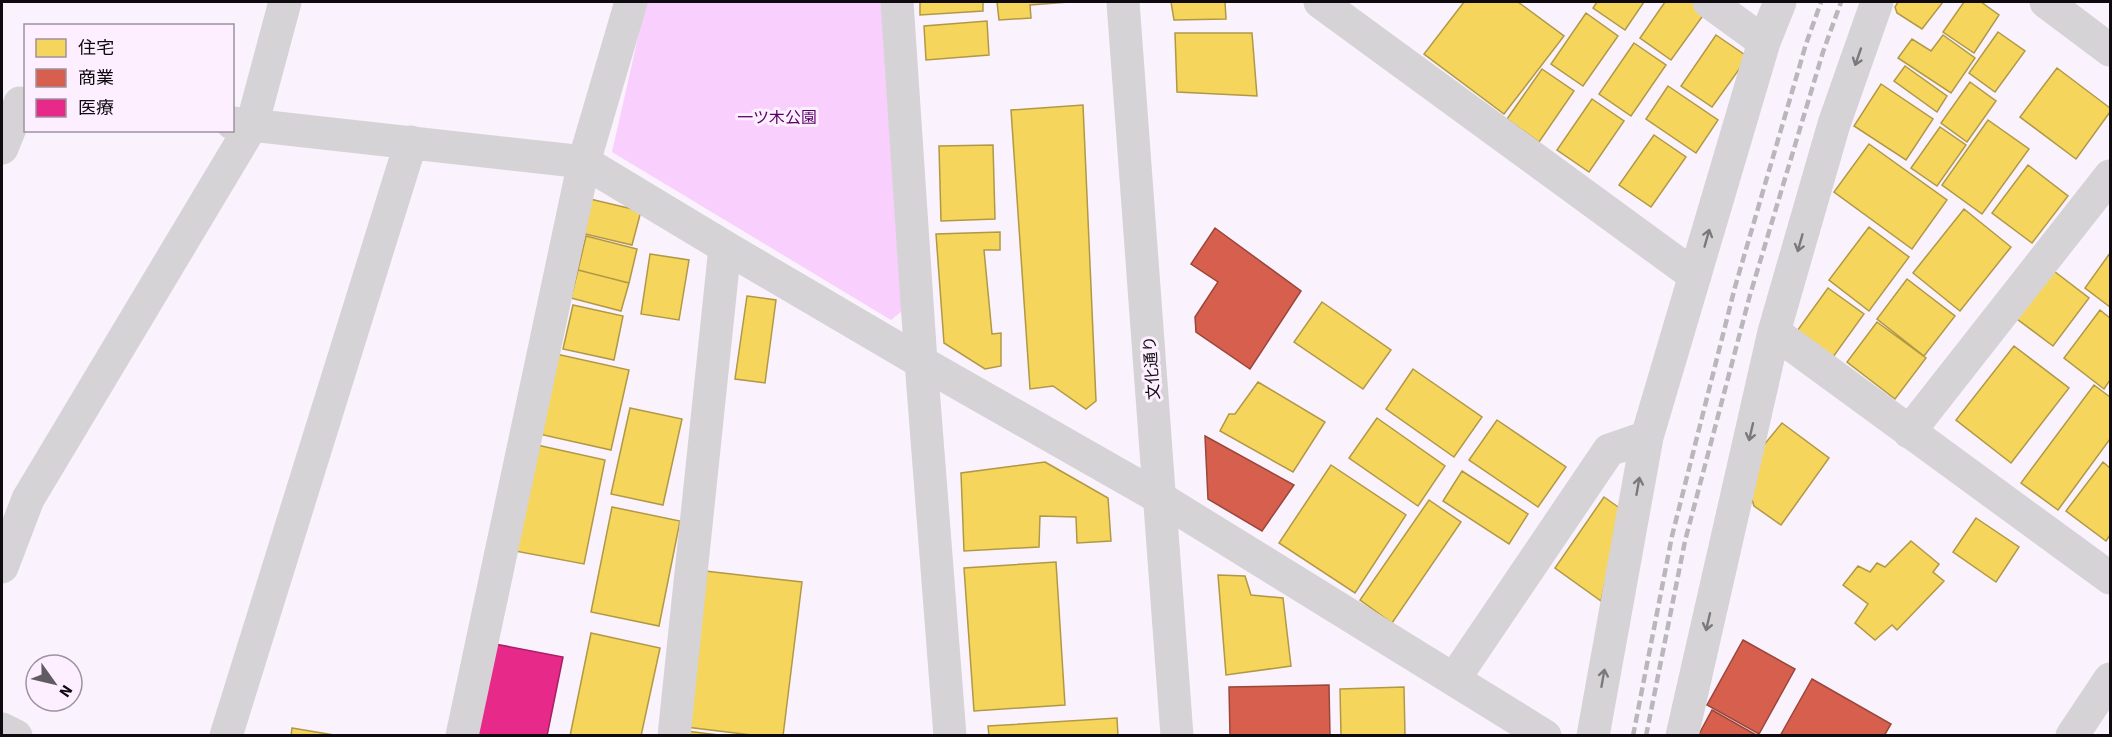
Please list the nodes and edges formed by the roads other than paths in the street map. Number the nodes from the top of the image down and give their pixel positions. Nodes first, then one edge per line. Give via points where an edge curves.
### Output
1 (285, 2) edge
2 (631, 2) edge
3 (897, 2) edge
4 (1123, 2) edge
5 (1709, 2) edge
6 (1780, 2) edge
7 (1877, 2) edge
8 (2046, 2) edge
9 (1325, 3) edge
10 (1764, 42) junction
11 (2110, 50) edge
12 (16, 102) edge
13 (242, 124) edge
14 (411, 142) junction
15 (2, 147) edge
16 (584, 162) junction
17 (2110, 176) edge
18 (725, 247) junction
19 (1695, 276) junction
20 (1774, 332) junction
21 (921, 362) junction
22 (1910, 432) junction
23 (1647, 437) junction
24 (1160, 498) junction
25 (2, 567) edge
26 (2110, 578) edge
27 (1454, 679) junction
28 (2110, 679) edge
29 (2, 729) edge
30 (16, 735) edge
31 (226, 735) edge
32 (462, 735) edge
33 (674, 735) edge
34 (950, 735) edge
35 (1177, 735) edge
36 (1545, 735) edge
37 (1593, 735) edge
38 (1682, 735) edge
39 (2072, 735) edge

1 - 13 street
2 - 16 street
3 - 21 street
4 - 24 street, 文化通り
5 - 10 street
6 - 10 street
7 -> 20 street via 1834,123
8 - 11 street
9 - 19 street
19 -> 10 street
12 - 15 street
13 - 14 street
13 - 25 street via 28,499
14 - 16 street
14 - 31 street
16 - 18 street
16 - 32 street
17 - 22 street
18 - 21 street
18 - 33 street
19 - 23 street
20 - 22 street
20 -> 38 street
21 - 24 street
21 - 34 street
22 - 26 street
23 - 27 street via 1609,450
37 -> 23 street
24 - 27 street
24 - 35 street, 文化通り
27 - 36 street
28 - 39 street
29 - 30 street

